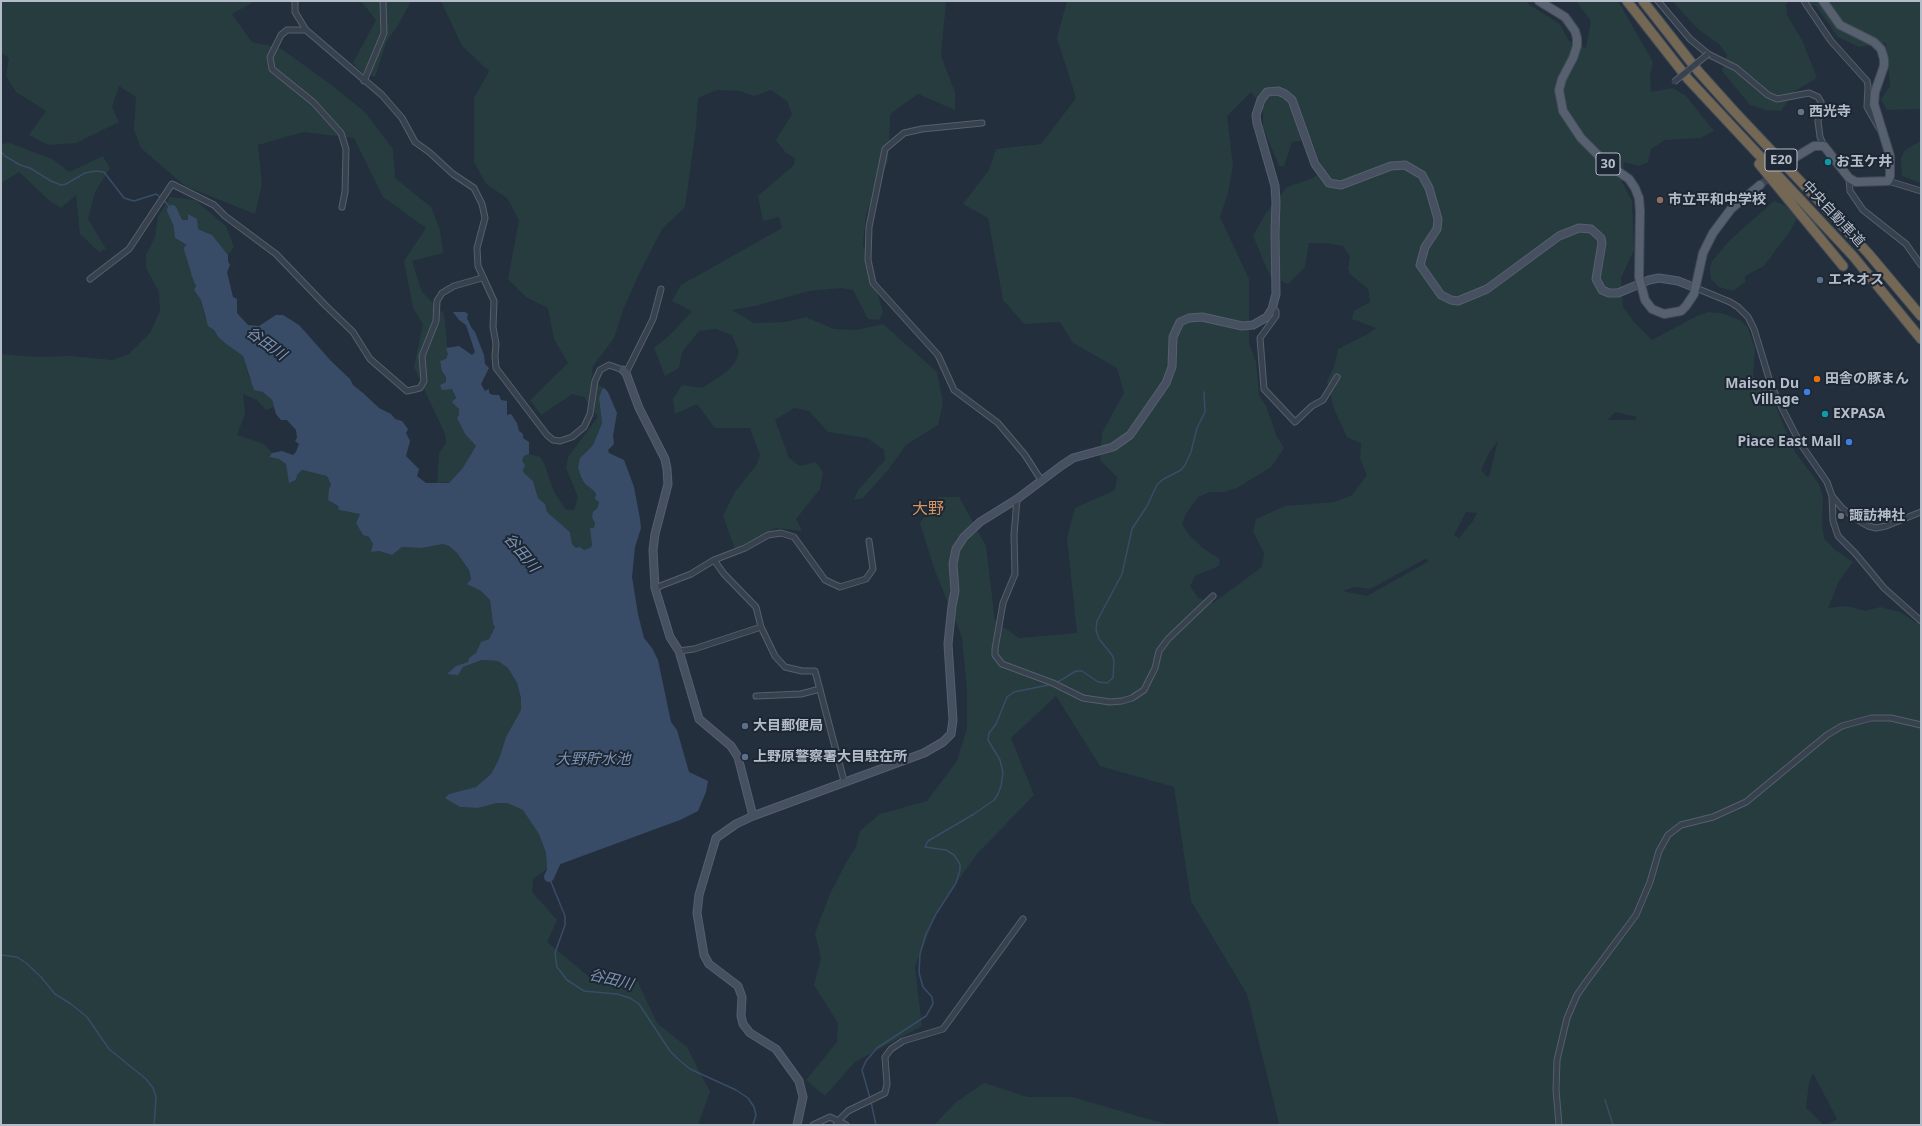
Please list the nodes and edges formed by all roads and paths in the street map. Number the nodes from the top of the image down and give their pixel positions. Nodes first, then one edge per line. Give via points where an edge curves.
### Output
1 (295, 1) edge
2 (383, 1) edge
3 (1539, 1) edge
4 (1627, 1) edge
5 (1643, 1) edge
6 (1658, 1) edge
7 (1804, 1) edge
8 (1823, 1) edge
9 (306, 30) junction
10 (1708, 54) junction
11 (1688, 79) junction
12 (364, 81) junction
13 (1674, 82) dead end
14 (982, 123) dead end
15 (1883, 132) junction
16 (1824, 146) junction
17 (1794, 158) tunnel mouth
18 (1849, 178) junction
19 (1888, 181) junction
20 (1760, 185) tunnel mouth
21 (1921, 191) edge
22 (342, 206) dead end
23 (1921, 265) edge
24 (1843, 266) dead end
25 (482, 278) junction
26 (90, 279) dead end
27 (1696, 288) junction
28 (661, 289) dead end
29 (1272, 309) junction
30 (1921, 316) edge
31 (1921, 339) edge
32 (622, 370) junction
33 (1337, 377) dead end
34 (1041, 480) junction
35 (1832, 496) junction
36 (1017, 499) junction
37 (1921, 512) edge
38 (869, 541) dead end
39 (714, 560) junction
40 (655, 588) junction
41 (1213, 596) dead end
42 (1921, 621) edge
43 (761, 627) junction
44 (680, 651) junction
45 (820, 689) junction
46 (756, 696) dead end
47 (1921, 725) edge
48 (844, 781) junction
49 (753, 816) junction
50 (1023, 919) dead end
51 (837, 1123) edge
52 (797, 1125) edge
53 (813, 1125) edge
54 (846, 1125) edge
55 (1559, 1125) edge

1 - 9 street via 295,12
2 - 12 street via 384,34
3 - 27 main road, 30, bridge via 1565,17 1577,38 1573,58 1559,90 1563,111 1572,126 1595,152 1625,176 1639,198 1639,277 1645,300 1652,309 1664,314 1680,311 1691,300
4 - 11 highway, 中央自動車道 / E20
5 - 30 highway, 中央自動車道 / E20 via 1708,82 1868,253
6 - 10 street via 1690,39
7 - 15 street via 1832,42 1867,80 1867,107
8 - 15 main road via 1840,25 1874,42 1881,49 1884,66 1874,99
9 - 12 street
9 - 22 street via 287,30 281,35 270,57 272,69 313,102 341,133 346,149 345,192
10 - 13 street, bridge
10 - 16 street via 1736,68 1777,100 1809,93 1818,98 1822,108 1818,121
11 - 24 highway
11 - 31 highway, 中央自動車道 / E20 via 1854,256
12 - 25 street via 382,95 402,118 415,142 474,188 482,204 485,218 477,248
14 - 34 street via 904,133 884,149 870,227 868,260 874,283 938,355 954,390 998,423 1025,455
15 - 19 main road via 1890,156
16 - 17 main road via 1814,146
16 - 18 main road
18 - 19 main road via 1856,182
18 - 23 street via 1850,191 1863,210 1906,244
19 - 21 street
20 - 27 main road, 30 via 1730,209 1713,233 1703,253
25 - 26 street via 454,286 442,293 437,301 436,321 422,356 424,381 420,388 407,391 370,359 353,332 276,254 225,216 214,204 172,184 129,249
25 - 32 street via 494,301 496,368 547,436 553,440 560,441 572,437 584,428 590,414 595,381 600,370 609,365
27 - 29 main road via 1678,281 1658,278 1618,293 1602,290 1596,279 1601,238 1591,229 1579,228 1559,236 1487,289 1458,300 1451,300 1441,295 1420,265 1438,219 1429,188 1422,175 1405,165 1391,166 1341,185 1329,183 1313,160 1292,100 1278,91 1267,92 1256,115 1275,186 1276,294
27 - 35 street via 1730,302 1748,317 1771,385 1800,443 1827,482
28 - 32 street via 654,319
29 - 33 street via 1276,316 1260,338 1264,389 1295,422 1312,406 1323,400
29 - 34 main road via 1262,322 1253,325 1242,326 1202,317 1180,322 1173,337 1172,367 1166,383 1130,434 1113,448 1073,458
32 - 40 main road via 665,459 667,469 668,484 653,550
34 - 36 main road
35 - 37 street via 1842,508 1858,520 1876,528
35 - 42 street via 1833,521 1838,536 1884,588
36 - 41 street via 1014,535 1015,574 1003,603 995,655 1002,664 1053,683 1083,698 1110,702 1132,698 1144,690 1155,668 1159,651 1177,629
36 - 48 main road via 980,522 956,549 953,564 955,591 948,644 953,720 951,734 937,747
38 - 39 street via 873,569 866,579 840,586 825,580 794,537 781,533 768,535 745,548
39 - 40 street via 692,574
39 - 43 street via 756,607
40 - 44 main road via 670,637
43 - 44 street via 694,649
43 - 45 street via 775,656 785,667 815,671
44 - 49 main road via 699,719 730,746 738,757
45 - 46 street via 801,694
45 - 48 street
47 - 55 street via 1891,718 1872,718 1842,726 1826,735 1746,802 1713,817 1681,825 1668,835 1659,851 1650,882 1636,915 1577,995 1567,1018 1557,1060
48 - 49 main road
49 - 52 main road via 716,838 699,895 697,913 704,955 709,964 738,986 742,998 740,1016 743,1024 750,1033 776,1049 799,1081 803,1098
50 - 51 street via 943,1029 903,1041 884,1057 887,1084 885,1093 848,1111
51 - 53 street via 830,1117
51 - 54 street

